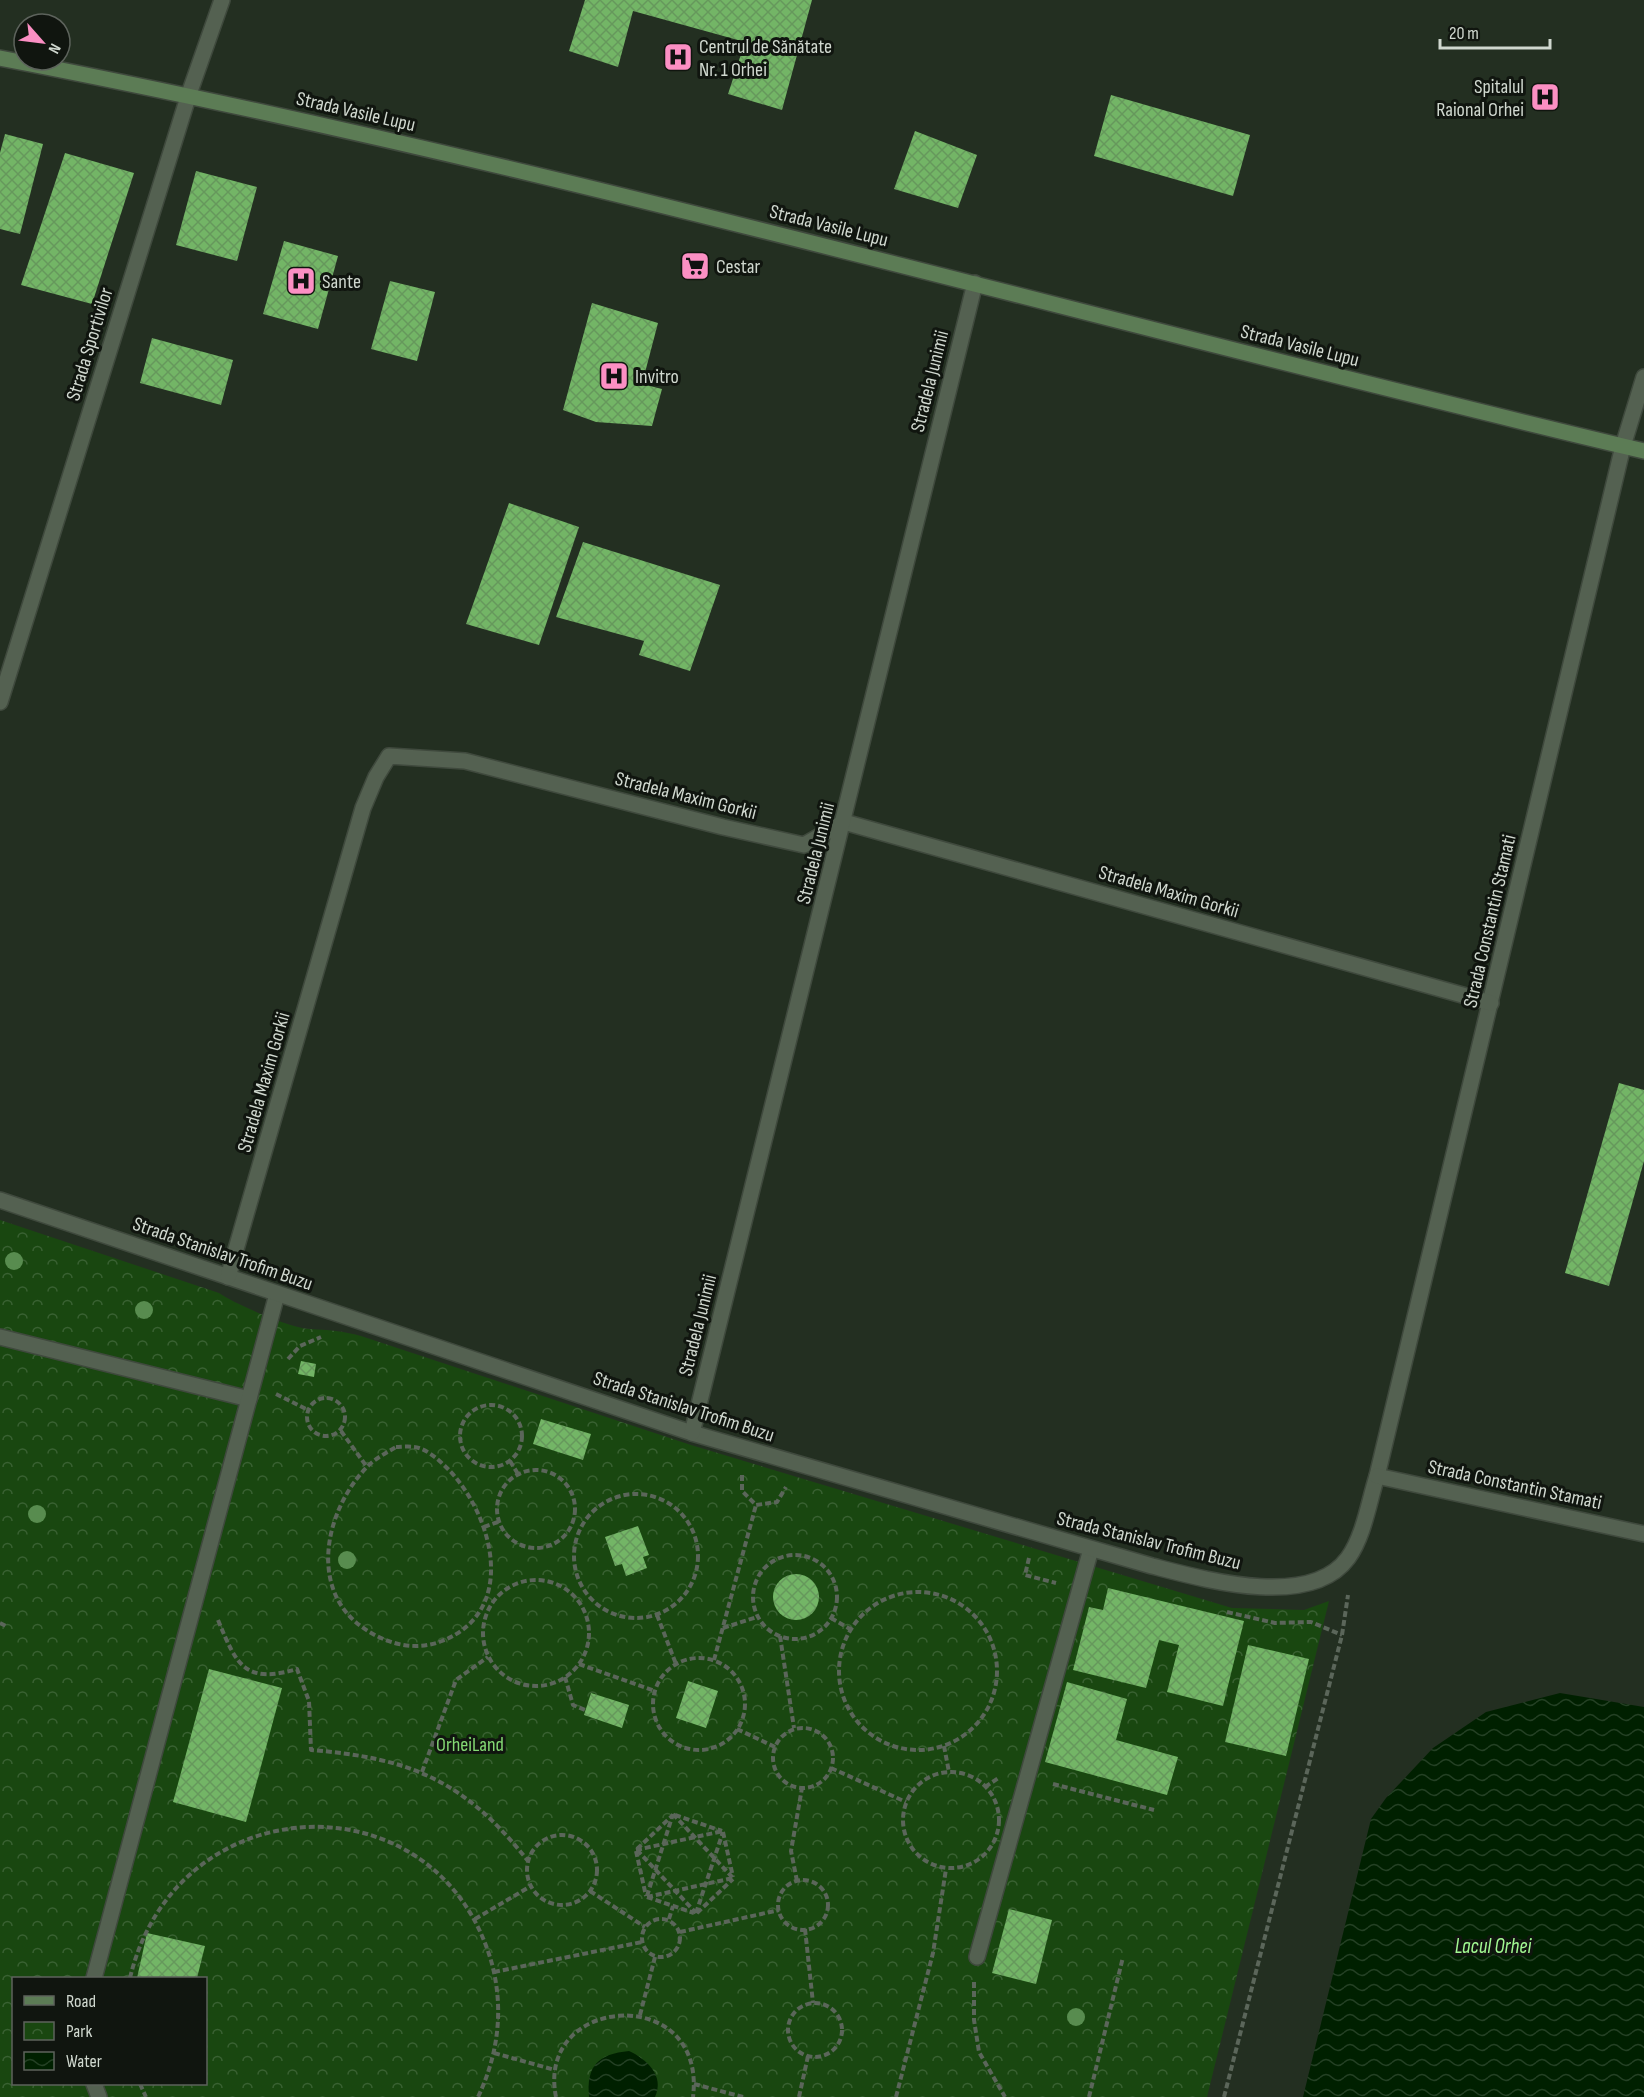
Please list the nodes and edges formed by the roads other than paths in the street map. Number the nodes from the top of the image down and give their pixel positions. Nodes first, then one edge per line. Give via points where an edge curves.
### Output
1 (222, 0) edge
2 (0, 58) edge
3 (189, 94) junction
4 (975, 283) junction
5 (1644, 377) edge
6 (1623, 446) junction
7 (1644, 452) edge
8 (0, 702) edge
9 (844, 822) junction
10 (1491, 1004) junction
11 (0, 1200) edge
12 (228, 1277) junction
13 (277, 1294) junction
14 (0, 1337) edge
15 (249, 1399) junction
16 (692, 1433) junction
17 (1377, 1476) junction
18 (1644, 1534) edge
19 (1354, 1547) joint
20 (1091, 1549) junction
21 (977, 1957) road end
22 (94, 1977) edge

1 - 3 street, Strada Sportivilor
2 - 3 main road, Strada Vasile Lupu
3 - 4 main road, Strada Vasile Lupu via 597,188
3 - 8 street, Strada Sportivilor
4 - 6 main road, Strada Vasile Lupu via 1276,362
4 - 9 street, Stradela Junimii
5 - 6 street, Strada Constantin Stamati
6 - 7 main road, Strada Vasile Lupu
6 - 10 street, Strada Constantin Stamati
9 - 10 street, Stradela Maxim Gorkii
9 - 12 street, Stradela Maxim Gorkii via 804,845 465,761 389,756 363,808
9 - 16 street, Stradela Junimii
10 - 17 street, Strada Constantin Stamati
11 - 12 street, Strada Stanislav Trofim Buzu
12 - 13 street, Strada Stanislav Trofim Buzu
13 - 15 street
13 - 16 street, Strada Stanislav Trofim Buzu
14 - 15 street
15 - 22 street
16 - 20 street, Strada Stanislav Trofim Buzu
17 - 18 street, Strada Constantin Stamati
17 - 19 street, Strada Constantin Stamati
19 - 20 street, Strada Stanislav Trofim Buzu via 1347,1560 1326,1576 1280,1586 1226,1585
20 - 21 street

